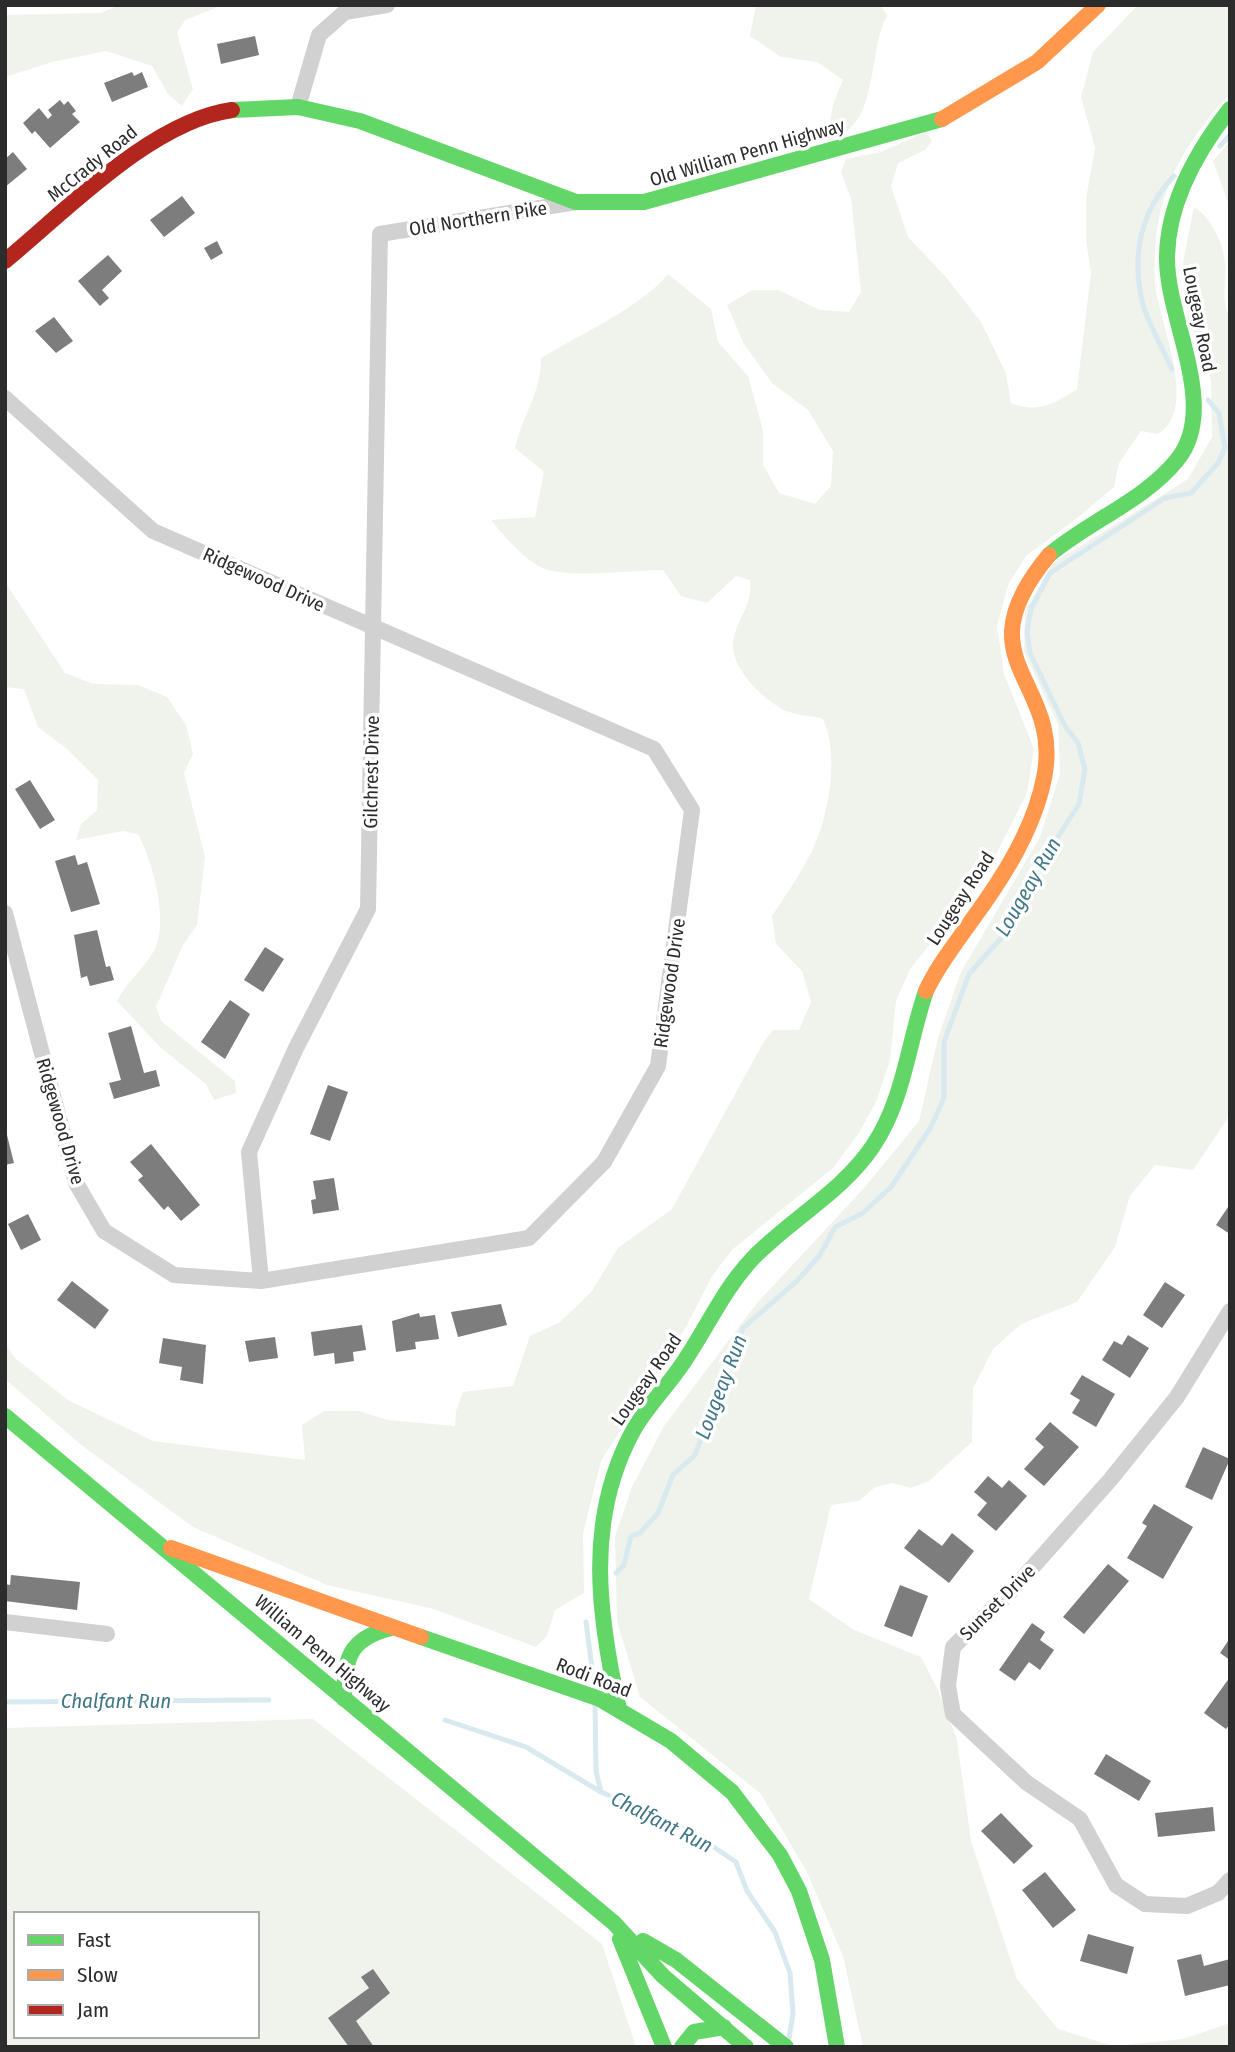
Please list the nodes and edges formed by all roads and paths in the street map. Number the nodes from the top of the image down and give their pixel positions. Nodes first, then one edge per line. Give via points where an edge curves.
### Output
1 (387, 5) edge
2 (1098, 5) edge
3 (299, 107) junction
4 (1230, 109) edge
5 (576, 202) junction
6 (380, 234) joint
7 (5, 261) edge
8 (5, 398) edge
9 (374, 628) junction
10 (5, 913) edge
11 (261, 1281) junction
12 (1230, 1311) edge
13 (5, 1416) edge
14 (155, 1541) junction
15 (5, 1622) edge
16 (391, 1628) junction
17 (107, 1634) dead end
18 (344, 1699) junction
19 (619, 1709) junction
20 (1230, 1880) edge
21 (614, 1923) junction
22 (724, 2027) junction
23 (664, 2047) edge
24 (682, 2047) edge
25 (746, 2047) edge
26 (786, 2047) edge
27 (837, 2047) edge

1 - 3 street via 345,12 319,35
2 - 5 main road, Old William Penn Highway via 1037,62 949,117 644,202
3 - 5 main road, Old William Penn Highway via 360,121
3 - 7 main road, McCrady Road via 219,112 180,126 147,144
4 - 19 main road, Lougeay Road via 1189,172 1167,254 1168,281 1193,388 1192,435 1163,475 1056,546 1023,584 1011,619 1012,654 1041,718 1046,743 1047,764 1026,832 996,887 927,989 900,1097 886,1128 842,1181 750,1262 635,1428 618,1462 605,1503 598,1565 603,1632
5 - 6 street, Old Northern Pike
6 - 9 street, Gilchrest Drive
8 - 9 street, Ridgewood Drive via 153,531
9 - 11 street, Gilchrest Drive via 368,909 296,1048 249,1152
9 - 11 street, Ridgewood Drive via 654,749 692,810 658,1066 604,1162 529,1238
10 - 11 street, Ridgewood Drive via 76,1183 104,1231 174,1275
12 - 20 street, Sunset Drive via 1177,1397 1110,1480 1015,1587 953,1647 948,1686 953,1714 1027,1783 1080,1819 1116,1885 1145,1904 1187,1906 1218,1893
13 - 14 main road, William Penn Highway
14 - 16 main road, Rodi Road
14 - 18 main road, William Penn Highway
15 - 17 street
16 - 18 main road via 368,1634 353,1647 346,1666
16 - 19 main road, Rodi Road
18 - 21 main road, William Penn Highway
19 - 27 main road, Rodi Road via 662,1732 699,1760 736,1795 767,1834 793,1878 815,1932
21 - 22 main road, William Penn Highway via 663,1976
21 - 23 main road
21 - 26 main road, William Penn Highway via 676,1960
22 - 24 main road via 694,2032
22 - 25 main road, William Penn Highway

